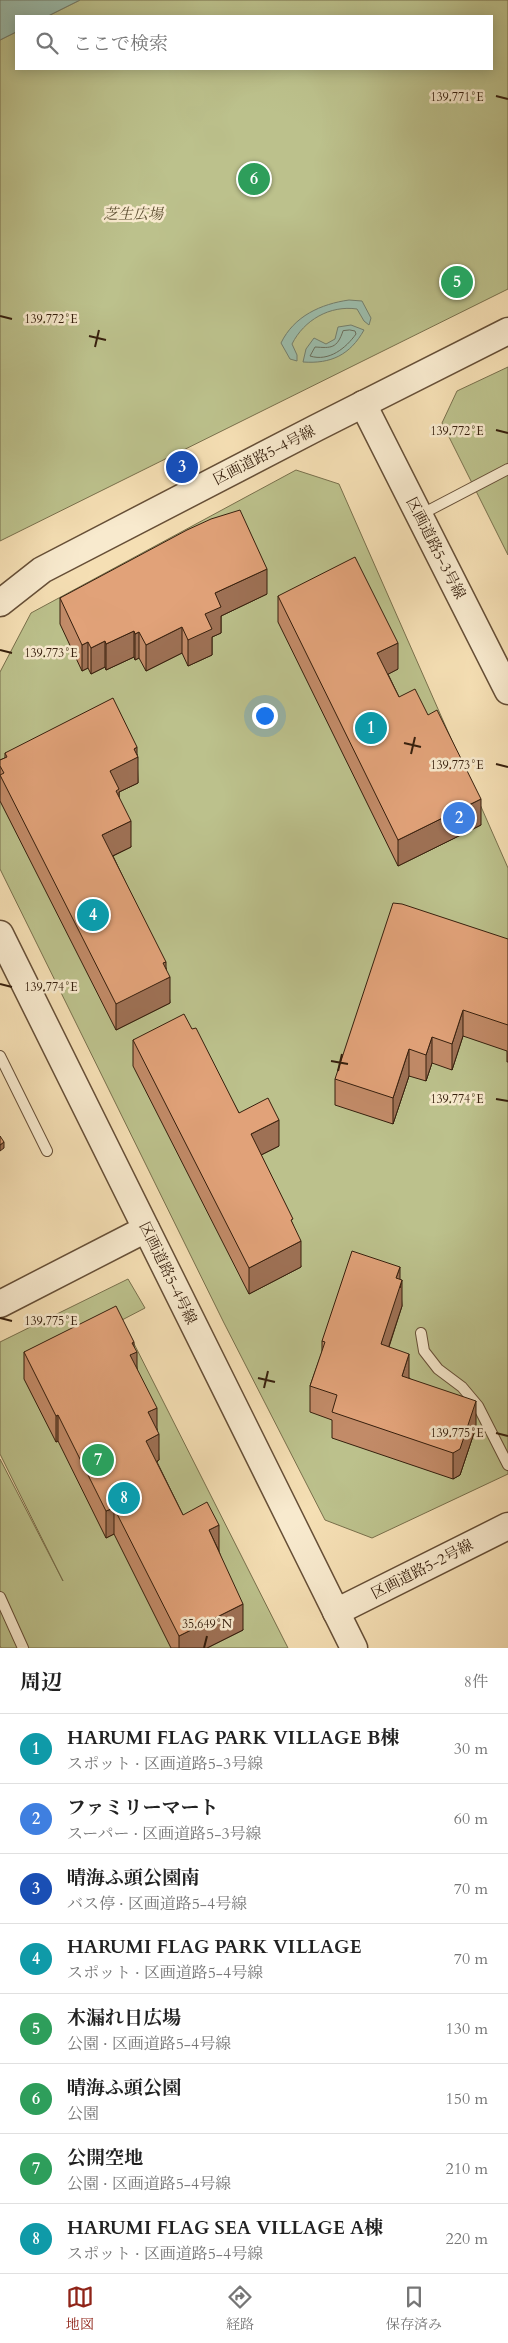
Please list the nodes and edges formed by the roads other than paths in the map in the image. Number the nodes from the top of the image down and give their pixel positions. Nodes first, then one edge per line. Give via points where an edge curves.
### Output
1 (508, 331) edge
2 (363, 404) junction
3 (508, 469) edge
4 (420, 516) junction
5 (0, 603) edge
6 (508, 691) edge
7 (0, 934) edge
8 (0, 1056) edge
9 (47, 1151) dead end
10 (146, 1229) junction
11 (0, 1304) edge
12 (421, 1333) dead end
13 (508, 1465) edge
14 (508, 1526) edge
15 (0, 1597) edge
16 (336, 1612) junction
17 (23, 1648) edge
18 (354, 1648) edge

1 - 2 street, 区画道路5-4号線
2 - 4 street, 区画道路5-3号線
2 - 5 street, 区画道路5-4号線 via 42,570
3 - 4 lane
4 - 6 street, 区画道路5-3号線
7 - 10 street, 区画道路5-4号線
8 - 9 lane
10 - 11 street
10 - 16 street, 区画道路5-4号線
12 - 13 lane via 424,1351 438,1369 462,1387 478,1406
14 - 16 street, 区画道路5-2号線
15 - 17 lane
16 - 18 street, 区画道路5-4号線

